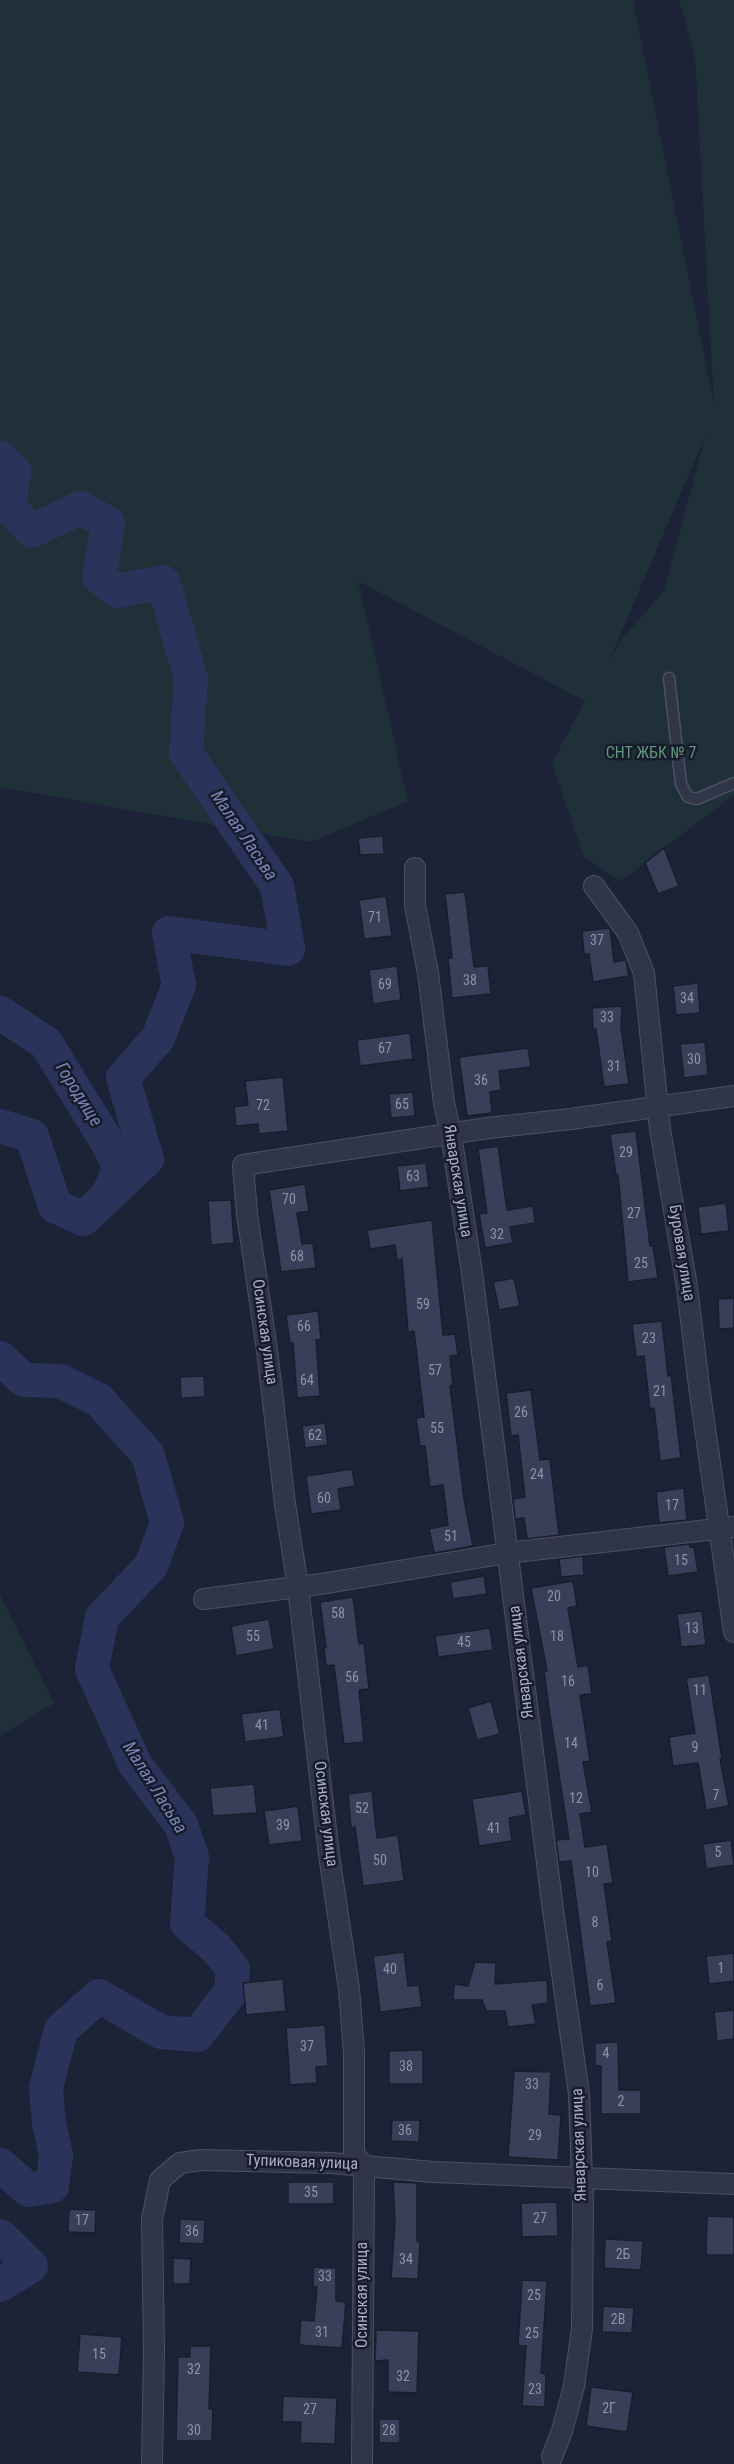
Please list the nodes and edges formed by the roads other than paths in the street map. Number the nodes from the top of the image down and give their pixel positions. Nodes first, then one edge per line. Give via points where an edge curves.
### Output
1 (669, 678) dead end
2 (734, 783) edge
3 (415, 868) dead end
4 (594, 886) dead end
5 (734, 1096) edge
6 (659, 1107) junction
7 (451, 1134) junction
8 (727, 1528) edge
9 (507, 1553) junction
10 (298, 1587) junction
11 (204, 1599) dead end
12 (734, 1632) edge
13 (363, 2165) junction
14 (582, 2179) junction
15 (734, 2184) edge
16 (552, 2457) dead end
17 (152, 2464) edge
18 (362, 2464) edge

1 - 2 lane via 681,784 688,797 697,799
3 - 7 street, Январская улица via 414,905
4 - 6 street, Буровая улица via 628,933 644,973
5 - 6 street
6 - 7 street
6 - 8 street, Буровая улица
7 - 9 street, Январская улица
7 - 10 street, Осинская улица via 243,1165
8 - 9 street
8 - 12 street, Буровая улица
9 - 10 street
9 - 14 street, Январская улица via 574,2045 582,2124
10 - 11 street
10 - 13 street, Осинская улица via 329,1856 349,1989 355,2083 354,2154
13 - 14 street, Тупиковая улица
13 - 17 street, Тупиковая улица via 201,2160 180,2163 160,2180 152,2219
13 - 18 street, Осинская улица
14 - 15 street, Тупиковая улица
14 - 16 street, Январская улица via 579,2359

